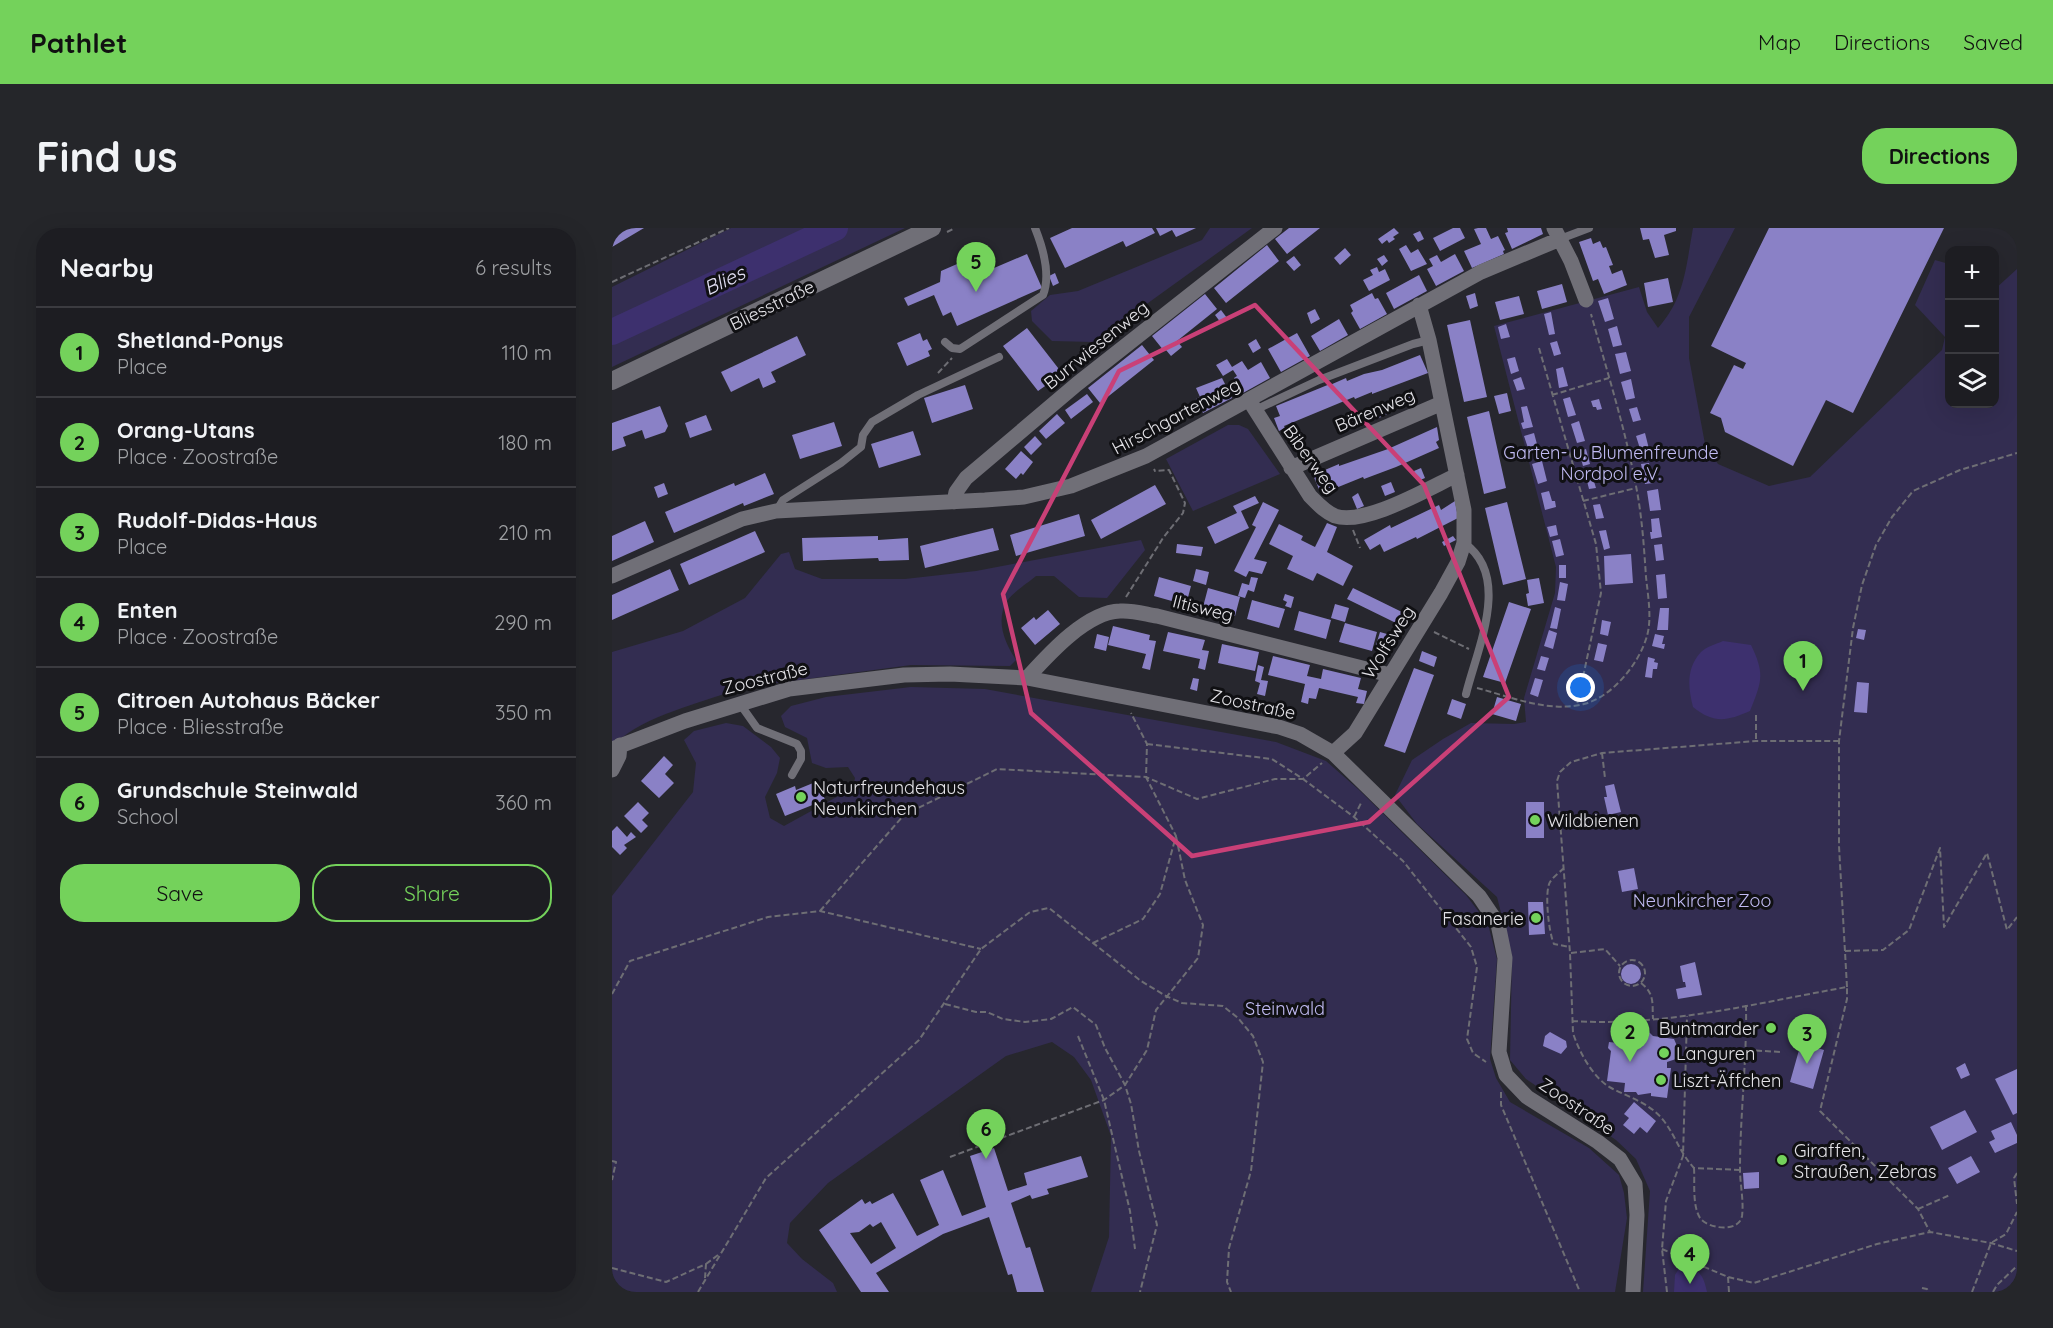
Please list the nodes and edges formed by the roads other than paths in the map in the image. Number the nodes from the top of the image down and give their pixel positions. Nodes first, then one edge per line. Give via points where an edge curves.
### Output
1 (932, 228) edge
2 (1035, 228) edge
3 (1275, 228) edge
4 (1589, 228) edge
5 (1557, 234) edge
6 (1586, 300) road end
7 (1419, 305) junction
8 (1429, 340) junction
9 (945, 342) dead end
10 (999, 357) dead end
11 (612, 381) edge
12 (1442, 403) junction
13 (1251, 405) junction
14 (1291, 468) junction
15 (1457, 475) junction
16 (954, 502) junction
17 (776, 511) junction
18 (1464, 543) junction
19 (612, 576) edge
20 (1390, 675) junction
21 (1027, 678) junction
22 (1466, 694) dead end
23 (740, 703) junction
24 (616, 747) edge
25 (1333, 753) junction
26 (612, 770) edge
27 (792, 775) dead end
28 (1633, 1292) edge

1 - 11 main road, Bliesstraße
2 - 9 lane via 1044,257 1046,287 1042,295 960,349
3 - 16 street, Burrwiesenweg via 1077,384 975,471 956,492
4 - 5 lane
5 - 6 street
5 - 7 street, Hirschgartenweg
7 - 8 street, Wolfsweg
7 - 13 street, Hirschgartenweg
8 - 12 street, Wolfsweg
8 - 13 lane, Hirschgartenweg
10 - 17 lane via 918,395 872,422 863,435 861,447 783,500
12 - 14 street, Bärenweg
12 - 15 street, Wolfsweg
13 - 14 street, Biberweg
13 - 16 street, Hirschgartenweg via 1146,456 1071,486 1024,497
14 - 15 street, Biberweg via 1323,509 1350,518 1371,515
15 - 18 street, Wolfsweg via 1464,510
16 - 17 street, Hirschgartenweg
17 - 19 street, Hirschgartenweg via 742,519
18 - 20 street, Wolfsweg via 1441,593
18 - 22 lane via 1474,550 1487,574 1490,595
20 - 21 street, Iltisweg via 1156,616 1118,611 1099,616 1080,628
20 - 25 street, Wolfsweg via 1355,733
21 - 23 street, Zoostraße via 904,675 789,689
21 - 25 street, Zoostraße via 1279,727
23 - 24 street, Zoostraße
23 - 27 lane via 757,728 797,744 801,759
24 - 26 street via 619,756
25 - 28 street, Zoostraße via 1479,896 1498,924 1505,958 1499,1052 1506,1075 1527,1097 1620,1159 1635,1184

